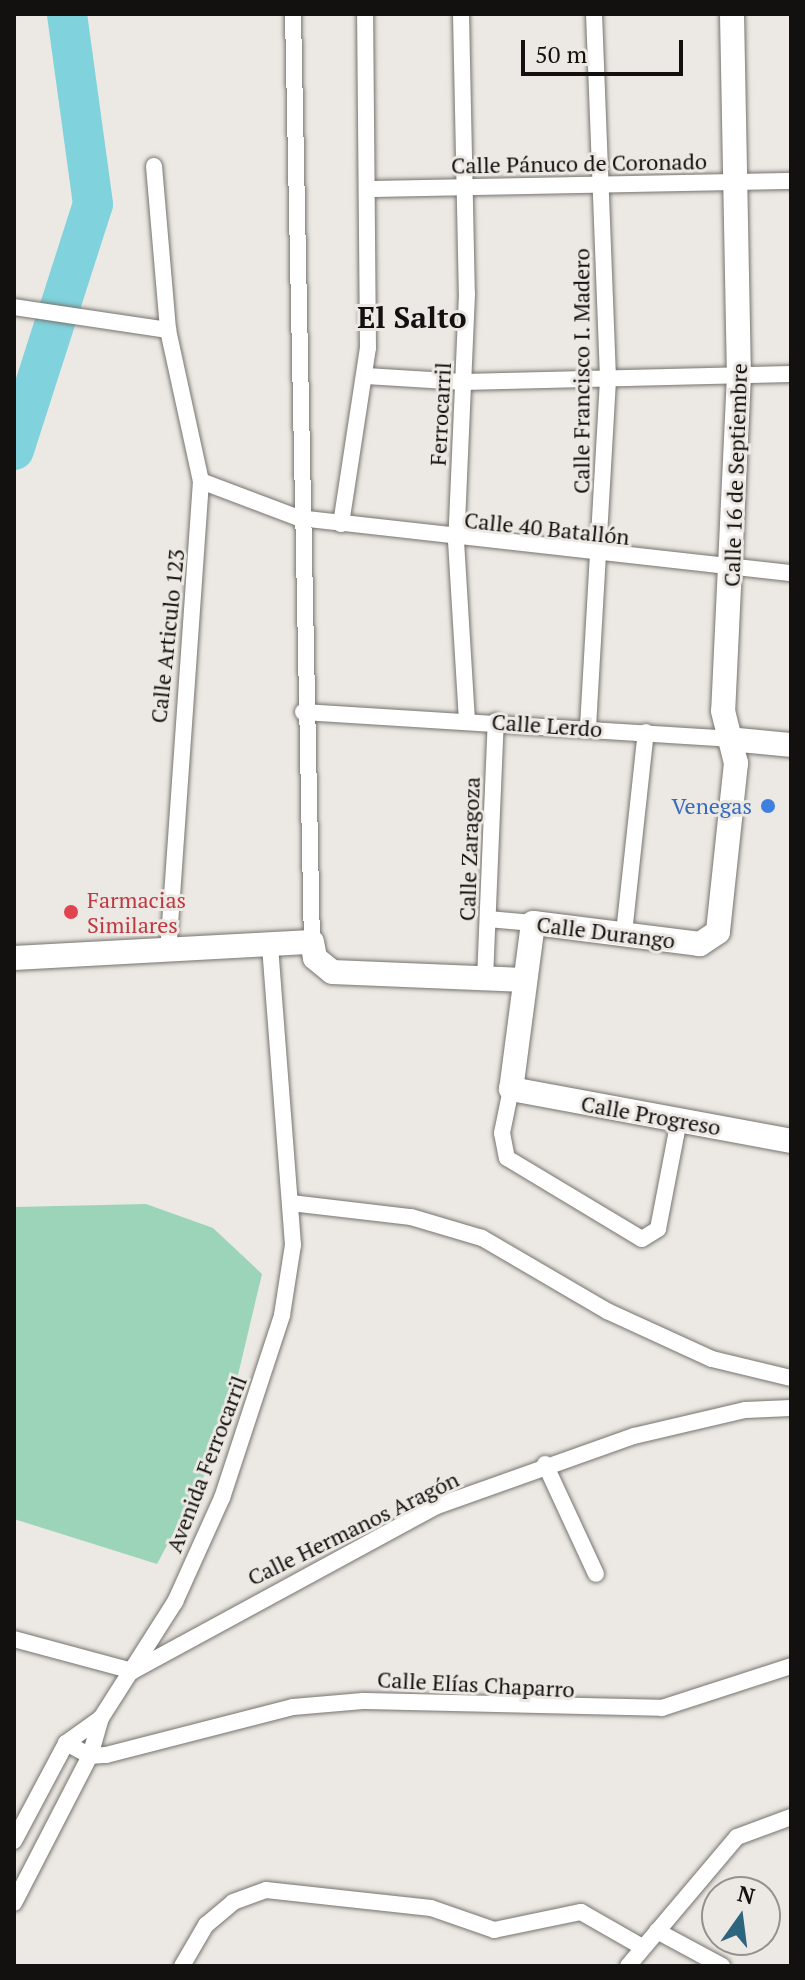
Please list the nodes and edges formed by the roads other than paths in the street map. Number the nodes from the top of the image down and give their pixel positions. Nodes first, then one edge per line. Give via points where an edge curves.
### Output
1 (293, 14) edge
2 (365, 14) edge
3 (461, 14) edge
4 (594, 14) edge
5 (732, 14) edge
6 (154, 166) dead end
7 (791, 181) edge
8 (737, 182) junction
9 (601, 184) junction
10 (465, 187) junction
11 (368, 189) junction
12 (15, 307) edge
13 (168, 330) junction
14 (791, 374) edge
15 (739, 375) junction
16 (366, 376) junction
17 (608, 378) junction
18 (463, 382) junction
19 (201, 481) junction
20 (299, 518) junction
21 (341, 524) junction
22 (456, 541) junction
23 (601, 555) junction
24 (732, 569) junction
25 (791, 573) edge
26 (303, 712) junction
27 (467, 720) junction
28 (496, 721) junction
29 (588, 727) junction
30 (646, 732) junction
31 (729, 739) junction
32 (791, 745) edge
33 (488, 919) junction
34 (533, 923) junction
35 (718, 932) joint
36 (624, 933) junction
37 (312, 942) junction
38 (270, 945) junction
39 (168, 950) junction
40 (14, 958) edge
41 (485, 979) junction
42 (525, 980) junction
43 (511, 1089) junction
44 (679, 1120) junction
45 (791, 1141) edge
46 (291, 1203) junction
47 (791, 1378) edge
48 (791, 1408) edge
49 (545, 1464) junction
50 (596, 1574) dead end
51 (14, 1639) edge
52 (791, 1666) edge
53 (133, 1671) junction
54 (101, 1718) junction
55 (66, 1743) junction
56 (90, 1756) junction
57 (791, 1817) edge
58 (14, 1841) edge
59 (14, 1903) edge
60 (657, 1931) junction
61 (642, 1947) junction
62 (182, 1966) edge
63 (628, 1966) edge
64 (722, 1966) edge

1 - 20 street
2 - 11 street
3 - 10 street, Ferrocarril
4 - 9 street, Calle Francisco I. Madero
5 - 8 street, Calle 16 de Septiembre
6 - 13 street, Calle Articulo 123
7 - 8 street, Calle Pánuco de Coronado
8 - 9 street, Calle Pánuco de Coronado
8 - 15 street, Calle 16 de Septiembre
9 - 10 street, Calle Pánuco de Coronado
9 - 17 street, Calle Francisco I. Madero
10 - 11 street, Calle Pánuco de Coronado
10 - 18 street, Ferrocarril
11 - 16 street
12 - 13 street
13 - 19 street, Calle Articulo 123
14 - 15 street
15 - 17 street
15 - 24 street, Calle 16 de Septiembre
16 - 18 street
16 - 21 street
17 - 18 street
17 - 23 street, Calle Francisco I. Madero
18 - 22 street, Ferrocarril
19 - 20 street, Calle 40 Batallón
19 - 39 street, Calle Articulo 123
20 - 21 street, Calle 40 Batallón
20 - 26 street
21 - 22 street, Calle 40 Batallón
22 - 23 street, Calle 40 Batallón
22 - 27 street, Ferrocarril
23 - 24 street, Calle 40 Batallón
23 - 29 street, Calle Francisco I. Madero
24 - 25 street, Calle 40 Batallón
24 - 31 street, Calle 16 de Septiembre via 723,711
26 - 27 street, Calle Lerdo
26 - 37 street
27 - 28 street, Calle Lerdo
28 - 29 street, Calle Lerdo
28 - 33 street, Calle Zaragoza
29 - 30 street, Calle Lerdo
30 - 31 street, Calle Lerdo
30 - 36 street
31 - 32 street, Calle Lerdo
31 - 35 street, Calle 16 de Septiembre via 736,779
33 - 34 street, Calle Durango
33 - 41 street, Calle Zaragoza
34 - 36 street, Calle Durango
34 - 42 street
35 - 36 street, Calle Durango via 700,944
37 - 38 street
37 - 41 street via 315,958 332,972
38 - 39 street
38 - 46 street, Avenida Ferrocarril
39 - 40 street
41 - 42 street
42 - 43 street
43 - 44 street, Calle Progreso
43 - 44 street via 502,1145 519,1168 633,1236 652,1236
44 - 45 street, Calle Progreso
46 - 47 street via 411,1217 482,1238 607,1311 712,1359
46 - 53 street, Avenida Ferrocarril via 282,1315 257,1398 175,1602
48 - 49 street, Calle Hermanos Aragón via 691,1422
49 - 50 street
49 - 53 street, Calle Hermanos Aragón via 369,1540
51 - 53 street
52 - 56 street, Calle Elías Chaparro via 662,1708 363,1701 293,1707
53 - 54 street, Avenida Ferrocarril
54 - 55 street, Avenida Ferrocarril
54 - 56 street, Avenida Ferrocarril
55 - 56 street
55 - 58 street, Avenida Ferrocarril
56 - 59 street, Avenida Ferrocarril
57 - 60 street via 737,1837
60 - 61 street
60 - 64 street
61 - 62 street via 581,1912 503,1931 431,1908 266,1890 233,1902 206,1925
61 - 63 street

